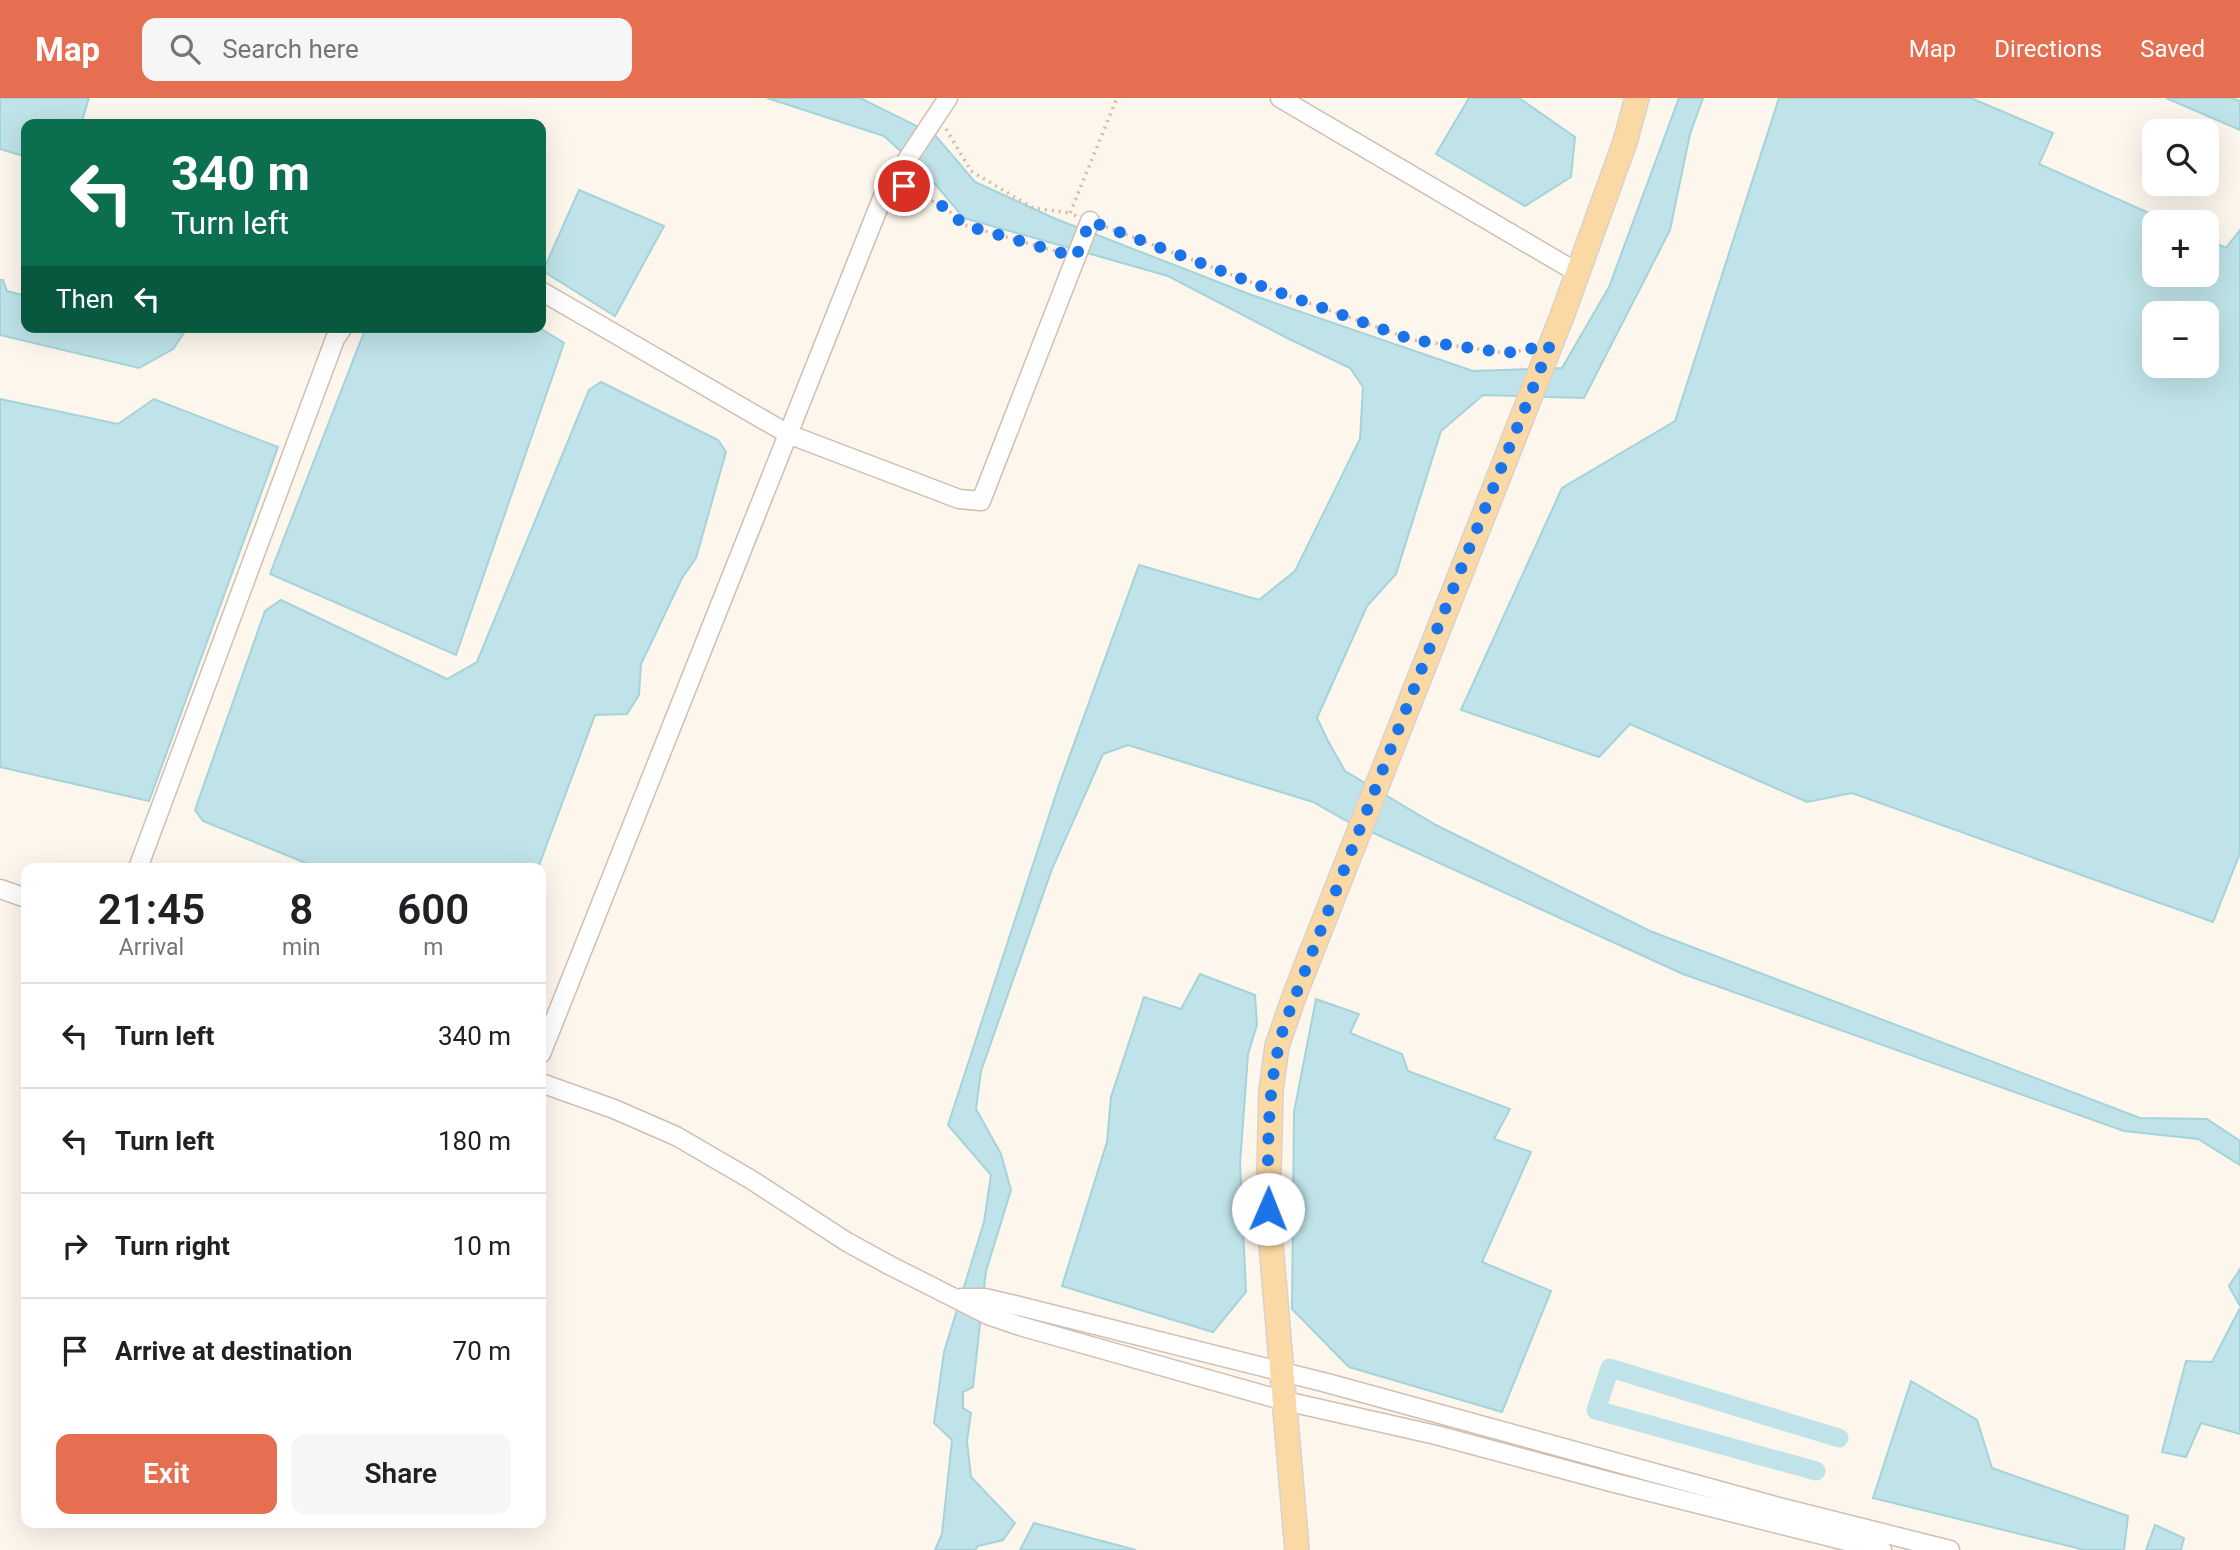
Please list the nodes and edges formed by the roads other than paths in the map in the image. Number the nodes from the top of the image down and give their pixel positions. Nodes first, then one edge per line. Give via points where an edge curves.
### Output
1 (948, 98) edge
2 (1280, 98) edge
3 (1637, 98) edge
4 (1090, 221) road end
5 (1578, 273) junction
6 (546, 294) edge
7 (339, 333) edge
8 (788, 434) junction
9 (140, 863) edge
10 (0, 889) edge
11 (21, 896) edge
12 (546, 1041) edge
13 (546, 1085) edge
14 (957, 1298) junction
15 (1283, 1372) junction
16 (1285, 1401) junction
17 (1297, 1550) edge
18 (1882, 1550) edge
19 (1950, 1550) edge

1 - 8 street via 883,196
2 - 5 street
3 - 5 main road
4 - 8 street via 981,501 959,499
5 - 15 main road via 1277,1046 1271,1090 1268,1209
6 - 8 street
7 - 9 street
8 - 12 street
10 - 11 street
13 - 14 street via 676,1136 847,1242
14 - 15 street via 985,1298
14 - 16 street via 988,1315 1057,1338
15 - 16 main road
15 - 19 street
16 - 17 main road
16 - 18 street via 1436,1435

